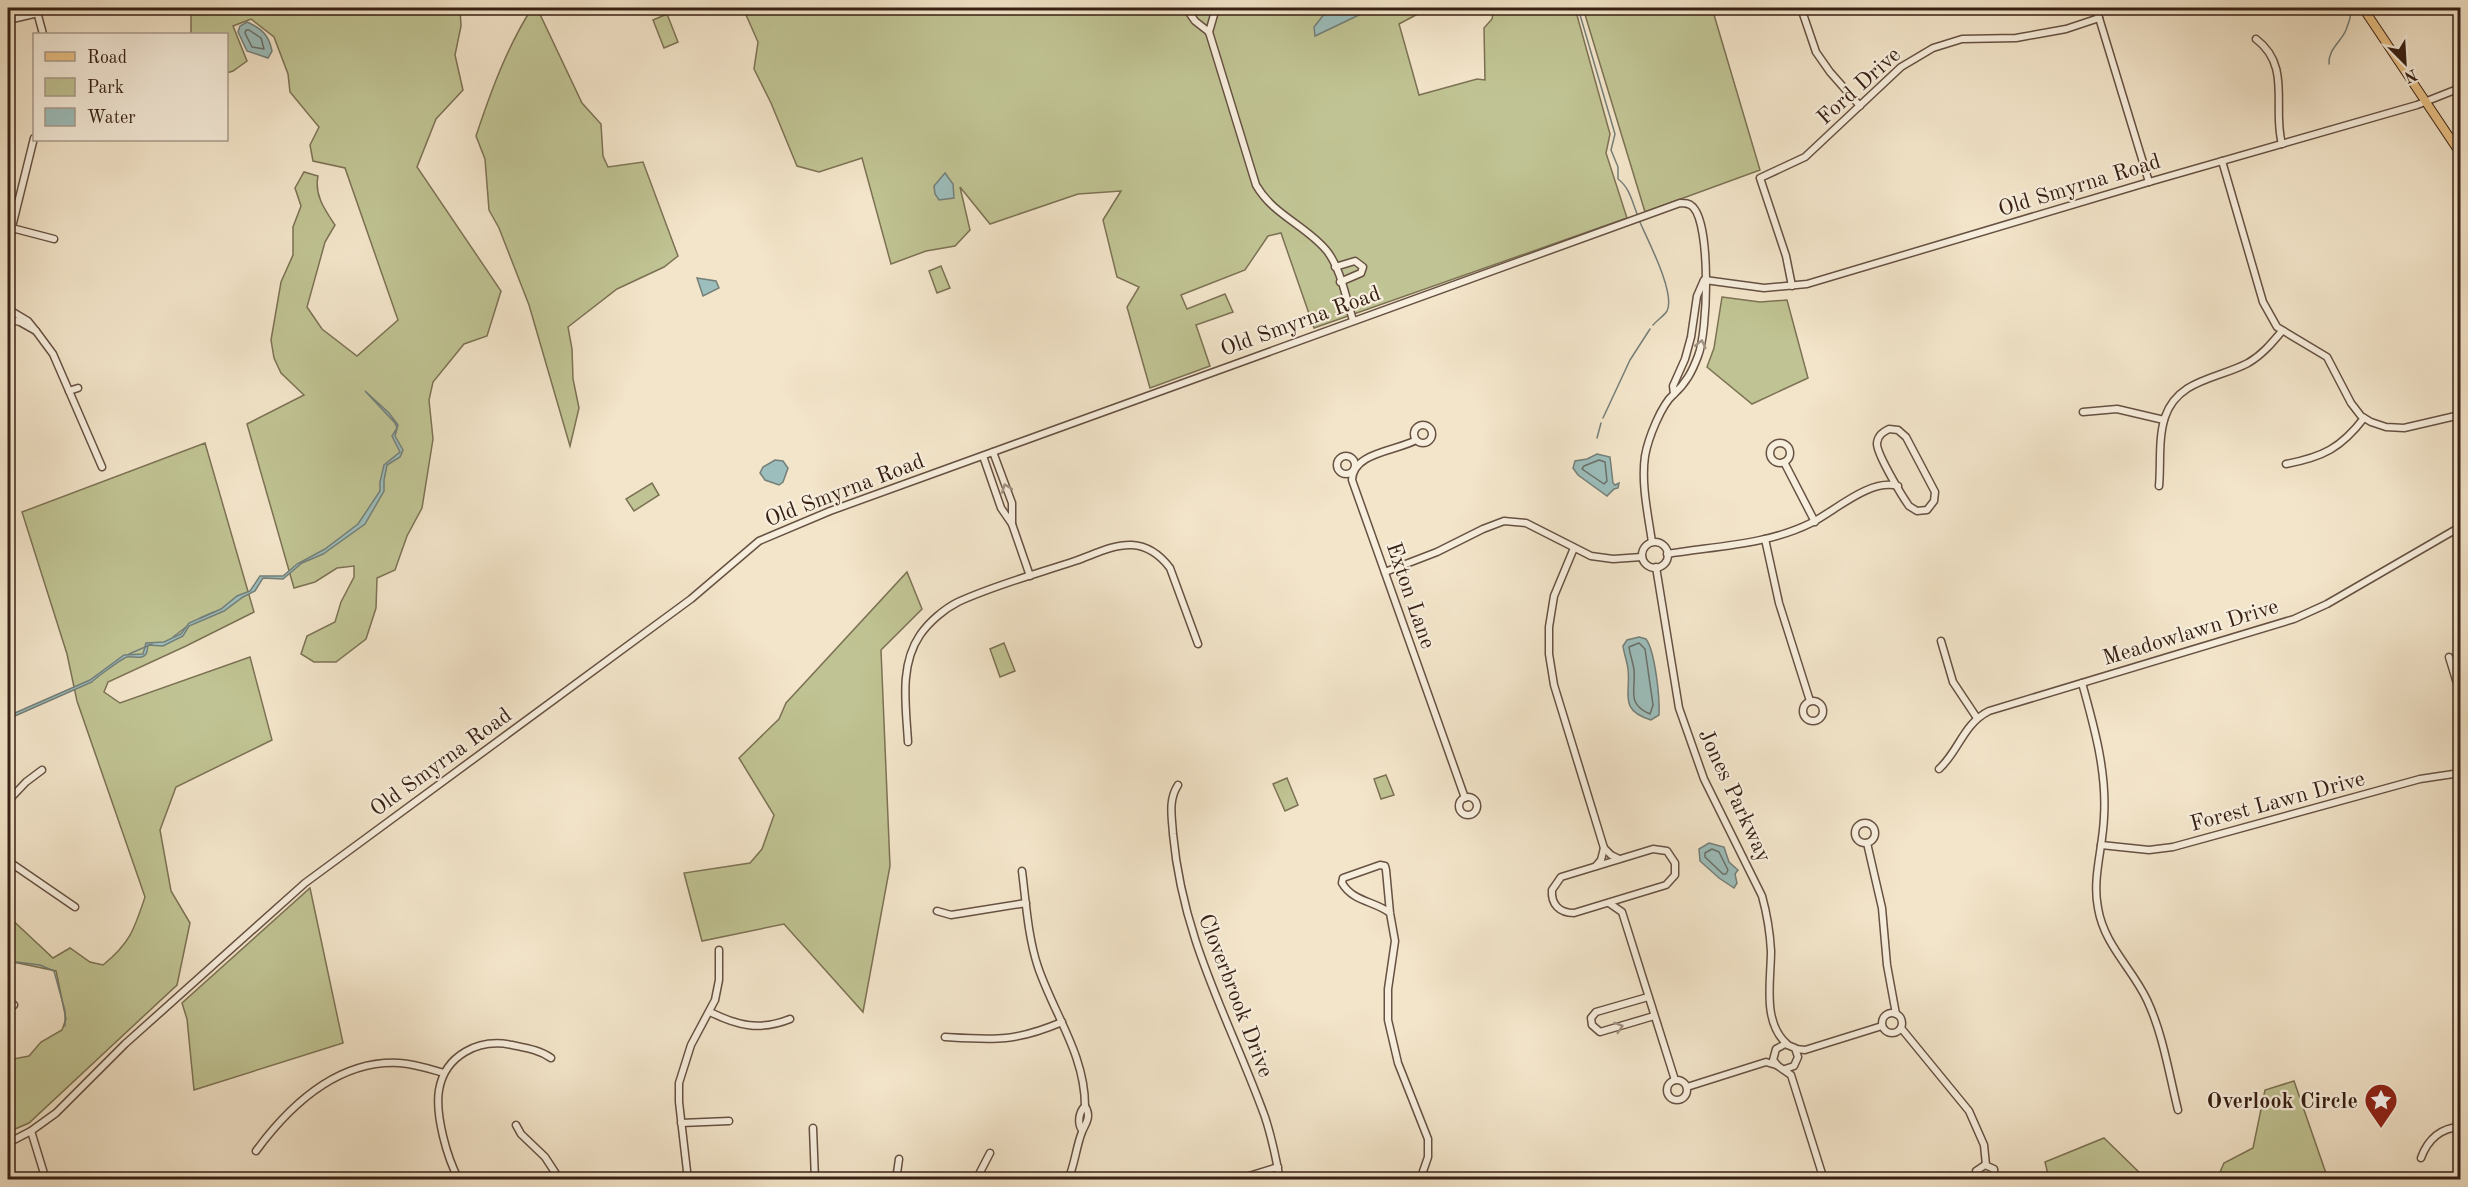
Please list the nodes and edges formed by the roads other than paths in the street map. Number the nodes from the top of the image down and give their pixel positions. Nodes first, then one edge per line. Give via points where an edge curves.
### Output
1 (1186, 8) edge
2 (1216, 8) edge
3 (1801, 8) edge
4 (2096, 8) edge
5 (2363, 8) edge
6 (37, 10) edge
7 (2099, 18) junction
8 (8, 20) edge
9 (1209, 32) junction
10 (43, 33) edge
11 (2256, 39) dead end
12 (2460, 88) edge
13 (2426, 102) junction
14 (1860, 106) junction
15 (33, 141) edge
16 (2282, 144) junction
17 (2460, 153) edge
18 (2222, 161) junction
19 (2149, 182) junction
20 (9, 228) edge
21 (54, 239) dead end
22 (8, 243) edge
23 (1335, 267) junction
24 (1705, 280) junction
25 (1340, 282) junction
26 (1792, 286) junction
27 (8, 309) edge
28 (8, 319) edge
29 (1353, 320) junction
30 (36, 331) junction
31 (2282, 331) junction
32 (78, 388) dead end
33 (69, 391) junction
34 (1674, 394) junction
35 (2083, 411) dead end
36 (2460, 415) edge
37 (2364, 418) junction
38 (2164, 420) junction
39 (1416, 440) dead end
40 (993, 452) junction
41 (982, 456) junction
42 (1784, 462) dead end
43 (2286, 464) dead end
44 (102, 467) dead end
45 (1888, 468) junction
46 (1881, 484) junction
47 (1898, 486) junction
48 (2159, 486) dead end
49 (1815, 522) junction
50 (1012, 524) junction
51 (2460, 527) edge
52 (1765, 539) junction
53 (1652, 542) junction
54 (1574, 548) junction
55 (1667, 554) junction
56 (1642, 557) junction
57 (1656, 567) junction
58 (1385, 572) junction
59 (1030, 576) junction
60 (1941, 641) dead end
61 (1198, 644) dead end
62 (2449, 657) dead end
63 (2082, 682) junction
64 (2460, 693) edge
65 (1810, 701) dead end
66 (1977, 718) junction
67 (908, 742) dead end
68 (1939, 769) dead end
69 (42, 770) dead end
70 (2460, 773) edge
71 (1178, 785) dead end
72 (1465, 798) dead end
73 (8, 801) edge
74 (1867, 843) dead end
75 (2101, 845) junction
76 (1604, 848) junction
77 (1619, 859) junction
78 (8, 861) edge
79 (1596, 866) junction
80 (1022, 871) dead end
81 (1630, 897) junction
82 (1026, 903) junction
83 (1609, 903) junction
84 (75, 907) dead end
85 (937, 911) dead end
86 (1622, 912) junction
87 (1390, 914) junction
88 (719, 950) dead end
89 (1648, 997) junction
90 (710, 1012) junction
91 (1896, 1014) junction
92 (1654, 1016) junction
93 (790, 1018) dead end
94 (1062, 1022) junction
95 (1882, 1026) junction
96 (1901, 1028) junction
97 (945, 1037) dead end
98 (1779, 1038) junction
99 (1786, 1044) junction
100 (1778, 1047) junction
101 (1796, 1049) junction
102 (1805, 1050) junction
103 (1773, 1055) junction
104 (1798, 1057) junction
105 (551, 1058) dead end
106 (1766, 1062) junction
107 (1776, 1065) junction
108 (1794, 1066) junction
109 (1785, 1069) junction
110 (444, 1072) junction
111 (1791, 1075) junction
112 (1675, 1080) junction
113 (1687, 1087) junction
114 (2178, 1110) dead end
115 (729, 1121) dead end
116 (681, 1123) junction
117 (516, 1125) dead end
118 (2460, 1127) edge
119 (813, 1128) dead end
120 (31, 1131) junction
121 (8, 1143) edge
122 (256, 1151) dead end
123 (990, 1153) dead end
124 (2421, 1158) dead end
125 (898, 1159) dead end
126 (1986, 1165) junction
127 (1278, 1167) junction
128 (46, 1179) edge
129 (459, 1179) edge
130 (560, 1179) edge
131 (688, 1179) edge
132 (815, 1179) edge
133 (896, 1179) edge
134 (976, 1179) edge
135 (1068, 1179) edge
136 (1236, 1179) edge
137 (1280, 1179) edge
138 (1420, 1179) edge
139 (1824, 1179) edge
140 (1976, 1179) edge
141 (1995, 1179) edge

1 - 9 street
2 - 9 street
3 - 14 street via 1816,52
4 - 7 street
5 - 13 main road
6 - 8 street
6 - 10 street
7 - 14 street, Ford Drive via 2056,31 2016,38 1962,39 1934,48 1901,67
7 - 19 street
9 - 23 street via 1234,102 1252,175 1262,195 1322,245
11 - 16 street via 2269,53 2278,75
12 - 13 street, Old Smyrna Road
13 - 16 street, Old Smyrna Road
13 - 17 main road
14 - 26 street, Ford Drive via 1805,157 1760,178
15 - 20 street
16 - 18 street, Old Smyrna Road
18 - 19 street, Old Smyrna Road
18 - 31 street via 2263,302
19 - 26 street, Old Smyrna Road
20 - 21 street
20 - 22 street
23 - 25 street
23 - 25 street via 1355,261 1363,267 1360,274
24 - 26 street, Old Smyrna Road via 1764,288
24 - 29 street, Old Smyrna Road via 1703,245 1695,211 1680,203
24 - 34 street via 1697,296 1691,336 1673,386
34 -> 24 street via 1688,379 1702,344
25 - 29 street
27 - 30 street
28 - 30 street
29 - 40 street, Old Smyrna Road
30 - 33 street via 49,346
31 - 37 street via 2327,357 2351,403
31 - 38 street via 2251,361 2184,390
32 - 33 street
33 - 44 street
34 - 53 street via 1652,430 1645,456
35 - 38 street via 2117,409
36 - 37 street via 2399,428 2381,426
37 - 43 street via 2329,452
38 - 48 street
39 - 58 street, Exton Lane via 1364,460 1352,480
40 - 41 street, Old Smyrna Road
50 -> 40 street via 1012,503
41 - 50 street via 1001,508
41 - 120 street, Old Smyrna Road via 800,522 757,543 691,599 296,891 125,1044 61,1108
42 - 49 street
45 - 46 street
45 - 47 street
45 - 47 street via 1877,440 1885,430 1894,429 1906,436 1935,492 1934,503 1925,511 1912,509
46 - 47 street
46 - 49 street
49 - 52 street
50 - 59 street
51 - 63 street, Meadowlawn Drive via 2306,614
52 - 55 street
52 - 65 street via 1779,603
53 - 55 street via 1664,546
53 - 56 street via 1645,547
54 - 56 street via 1602,558
54 - 58 street via 1526,523 1504,521
54 - 76 street via 1554,596 1549,654 1554,685
55 - 57 street via 1665,562
56 - 57 street via 1647,565
57 - 98 street, Jones Parkway via 1678,708 1697,763 1755,878 1767,914 1770,1005
58 - 72 street, Exton Lane
59 - 61 street via 1117,547 1145,548 1170,568
59 - 67 street via 958,602 920,636 906,677
60 - 66 street via 1953,682
62 - 64 street
63 - 66 street, Meadowlawn Drive
63 - 75 street via 2095,729 2103,784
66 - 68 street, Meadowlawn Drive
69 - 73 street
70 - 75 street, Forest Lawn Drive via 2428,777 2173,847 2149,850
71 - 127 street, Cloverbrook Drive via 1171,800 1186,912 1203,969 1266,1120
74 - 91 street via 1882,908
75 - 114 street via 2096,882 2100,921 2113,950 2152,1010
76 - 77 street
76 - 79 street
77 - 79 street
77 - 81 street via 1659,849 1670,854 1675,863 1675,875 1669,883
78 - 84 street
79 - 83 street via 1558,879 1552,900 1560,910 1570,913
80 - 82 street
81 - 83 street
81 - 86 street
82 - 85 street via 955,914
82 - 94 street via 1038,967
83 - 86 street
86 - 89 street
87 - 87 street via 1385,866 1378,865 1342,880 1353,896
87 - 138 street via 1395,941 1388,1020 1398,1063 1429,1143
88 - 90 street via 719,980
89 - 92 street
89 -> 92 street via 1596,1012 1591,1018 1592,1026 1600,1032
90 - 93 street via 749,1026 770,1025
90 - 116 street via 687,1054 679,1087
91 - 95 street via 1885,1016
91 - 96 street via 1902,1020
92 - 112 street
94 - 97 street via 1007,1039
94 - 135 street via 1082,1073 1088,1118
95 - 96 street via 1891,1034
95 - 102 street
96 - 126 street via 1969,1111 1984,1145
98 - 99 street
98 - 100 street, Jones Parkway
99 - 100 street
99 - 101 street
100 - 103 street
101 - 102 street
101 - 104 street
102 - 104 street
103 - 106 street
103 - 107 street
104 - 108 street
105 - 110 street via 537,1051 490,1043 465,1051
106 - 107 street
106 - 113 street
107 - 109 street
108 - 109 street
108 - 111 street
109 - 111 street
110 - 122 street via 390,1063 368,1065 344,1074 299,1101
110 - 129 street via 439,1109 449,1158
111 - 139 street
112 - 113 street via 1681,1080
112 - 113 street via 1667,1087 1672,1099 1685,1097
115 - 116 street
116 - 131 street
117 - 130 street
118 - 124 street via 2438,1133
119 - 132 street
120 - 121 street, Old Smyrna Road
120 - 128 street
123 - 134 street
125 - 133 street
126 - 140 street via 1978,1168
126 - 141 street via 1994,1169
127 - 136 street
127 - 137 street, Cloverbrook Drive

